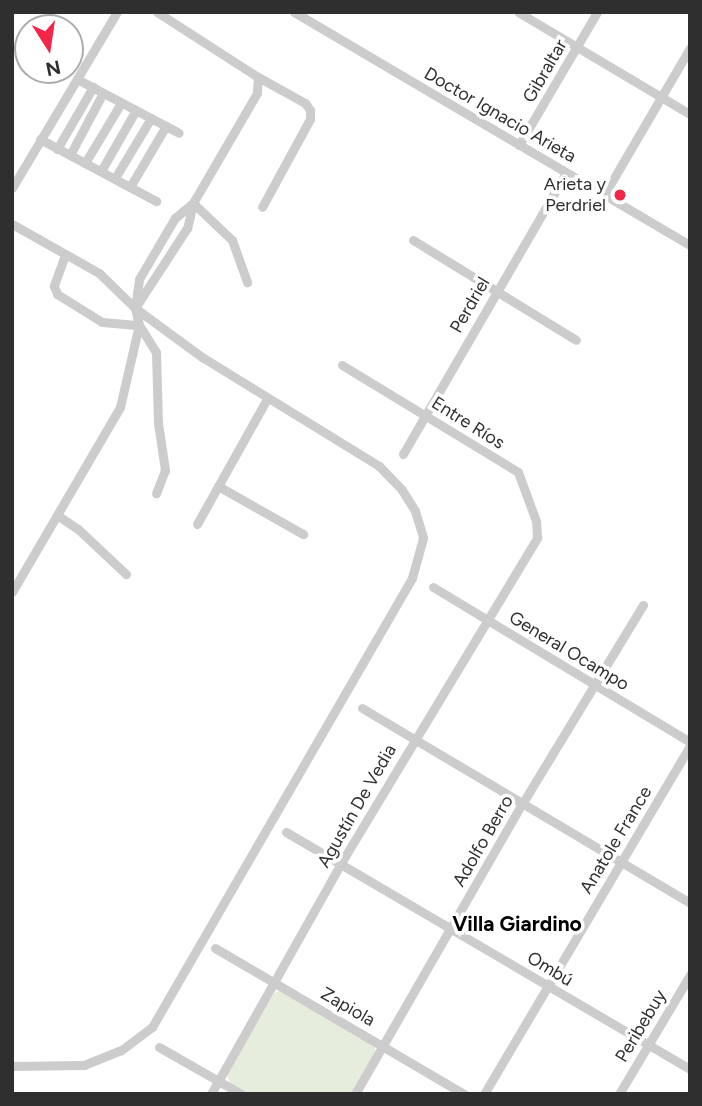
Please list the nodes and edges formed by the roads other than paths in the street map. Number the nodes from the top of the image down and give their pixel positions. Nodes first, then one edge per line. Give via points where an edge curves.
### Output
1 (117, 12) edge
2 (157, 12) edge
3 (294, 12) edge
4 (518, 12) edge
5 (597, 12) edge
6 (576, 48) junction
7 (690, 48) edge
8 (84, 66) edge
9 (258, 77) junction
10 (84, 83) edge
11 (73, 84) edge
12 (93, 88) junction
13 (103, 93) junction
14 (660, 98) junction
15 (121, 103) junction
16 (136, 110) junction
17 (690, 114) edge
18 (151, 118) junction
19 (166, 126) junction
20 (180, 133) dead end
21 (40, 139) junction
22 (519, 145) junction
23 (57, 149) junction
24 (70, 155) junction
25 (85, 163) junction
26 (101, 171) junction
27 (566, 173) junction
28 (114, 178) junction
29 (130, 187) junction
30 (12, 188) edge
31 (604, 195) junction
32 (156, 201) dead end
33 (194, 203) junction
34 (262, 207) dead end
35 (12, 224) edge
36 (412, 240) dead end
37 (690, 245) edge
38 (65, 255) junction
39 (247, 282) dead end
40 (496, 292) junction
41 (135, 309) junction
42 (138, 325) junction
43 (576, 340) dead end
44 (342, 365) dead end
45 (267, 400) junction
46 (425, 415) junction
47 (402, 454) dead end
48 (219, 486) junction
49 (156, 493) dead end
50 (57, 515) junction
51 (197, 524) dead end
52 (303, 534) dead end
53 (537, 538) joint
54 (127, 574) dead end
55 (433, 587) dead end
56 (12, 592) edge
57 (643, 605) dead end
58 (486, 619) junction
59 (594, 684) junction
60 (362, 708) dead end
61 (414, 739) junction
62 (690, 744) edge
63 (522, 804) junction
64 (286, 832) dead end
65 (341, 863) junction
66 (621, 864) junction
67 (690, 903) edge
68 (452, 929) junction
69 (215, 948) dead end
70 (690, 975) edge
71 (274, 982) junction
72 (547, 985) junction
73 (648, 1045) junction
74 (384, 1046) junction
75 (159, 1047) dead end
76 (12, 1066) edge
77 (690, 1069) edge
78 (218, 1081) junction
79 (211, 1094) edge
80 (241, 1094) edge
81 (355, 1094) edge
82 (464, 1094) edge
83 (484, 1094) edge
84 (618, 1094) edge

1 - 8 street
2 - 9 street
3 - 22 street, Doctor Ignacio Arieta
4 - 6 street
5 - 6 street, Gibraltar
6 - 14 street
6 - 22 street, Gibraltar
7 - 14 street
9 - 33 street via 257,93
9 - 34 street via 310,110 310,119
10 - 12 street
11 - 21 street
12 - 13 street
12 - 23 street
13 - 15 street
13 - 24 street
14 - 17 street
14 - 31 street
15 - 16 street
15 - 25 street
16 - 18 street
16 - 26 street
18 - 19 street
18 - 28 street
19 - 20 street
19 - 29 street
21 - 23 street
21 - 30 street
22 - 27 street, Doctor Ignacio Arieta
23 - 24 street
24 - 25 street
25 - 26 street
26 - 28 street
27 - 31 street, Doctor Ignacio Arieta
27 - 40 street, Perdriel
28 - 29 street
29 - 32 street
31 - 37 street, Doctor Ignacio Arieta
33 - 39 street via 232,240
33 - 41 street via 187,228
33 - 41 street via 175,218 139,279
35 - 38 street
36 - 40 street
38 - 41 street via 109,281
38 - 42 street via 54,286 57,294 102,322
40 - 43 street
40 - 46 street, Perdriel
41 - 42 street
41 - 45 street
42 - 49 street via 156,352 158,364 164,470
42 - 50 street via 120,407
44 - 46 street, Entre Ríos
45 - 48 street
45 - 76 street via 379,466 402,489 422,526 421,549 411,578 152,1027 121,1050 84,1065
46 - 47 street, Perdriel
46 - 53 street, Entre Ríos via 518,472 536,521
48 - 51 street
48 - 52 street
50 - 54 street
50 - 56 street
53 - 58 street, Agustín De Vedia
55 - 58 street, General Ocampo
57 - 59 street, Adolfo Berro
58 - 59 street, General Ocampo
58 - 61 street, Agustín De Vedia
59 - 62 street, General Ocampo
59 - 63 street, Adolfo Berro
60 - 61 street
61 - 63 street
61 - 65 street, Agustín De Vedia
62 - 66 street, Anatole France
63 - 66 street
63 - 68 street, Adolfo Berro
64 - 65 street, Ombú
65 - 68 street, Ombú
65 - 71 street, Agustín De Vedia
66 - 67 street
66 - 72 street, Anatole France
68 - 72 street, Ombú
68 - 74 street, Adolfo Berro
69 - 71 street, Zapiola
70 - 73 street, Peribebuy
71 - 74 street, Zapiola
71 - 78 street, Agustín De Vedia
72 - 73 street, Ombú
72 - 83 street, Anatole France
73 - 77 street, Ombú
73 - 84 street, Peribebuy
74 - 81 street, Adolfo Berro
74 - 82 street, Zapiola
75 - 78 street
78 - 79 street, Agustín De Vedia
78 - 80 street

